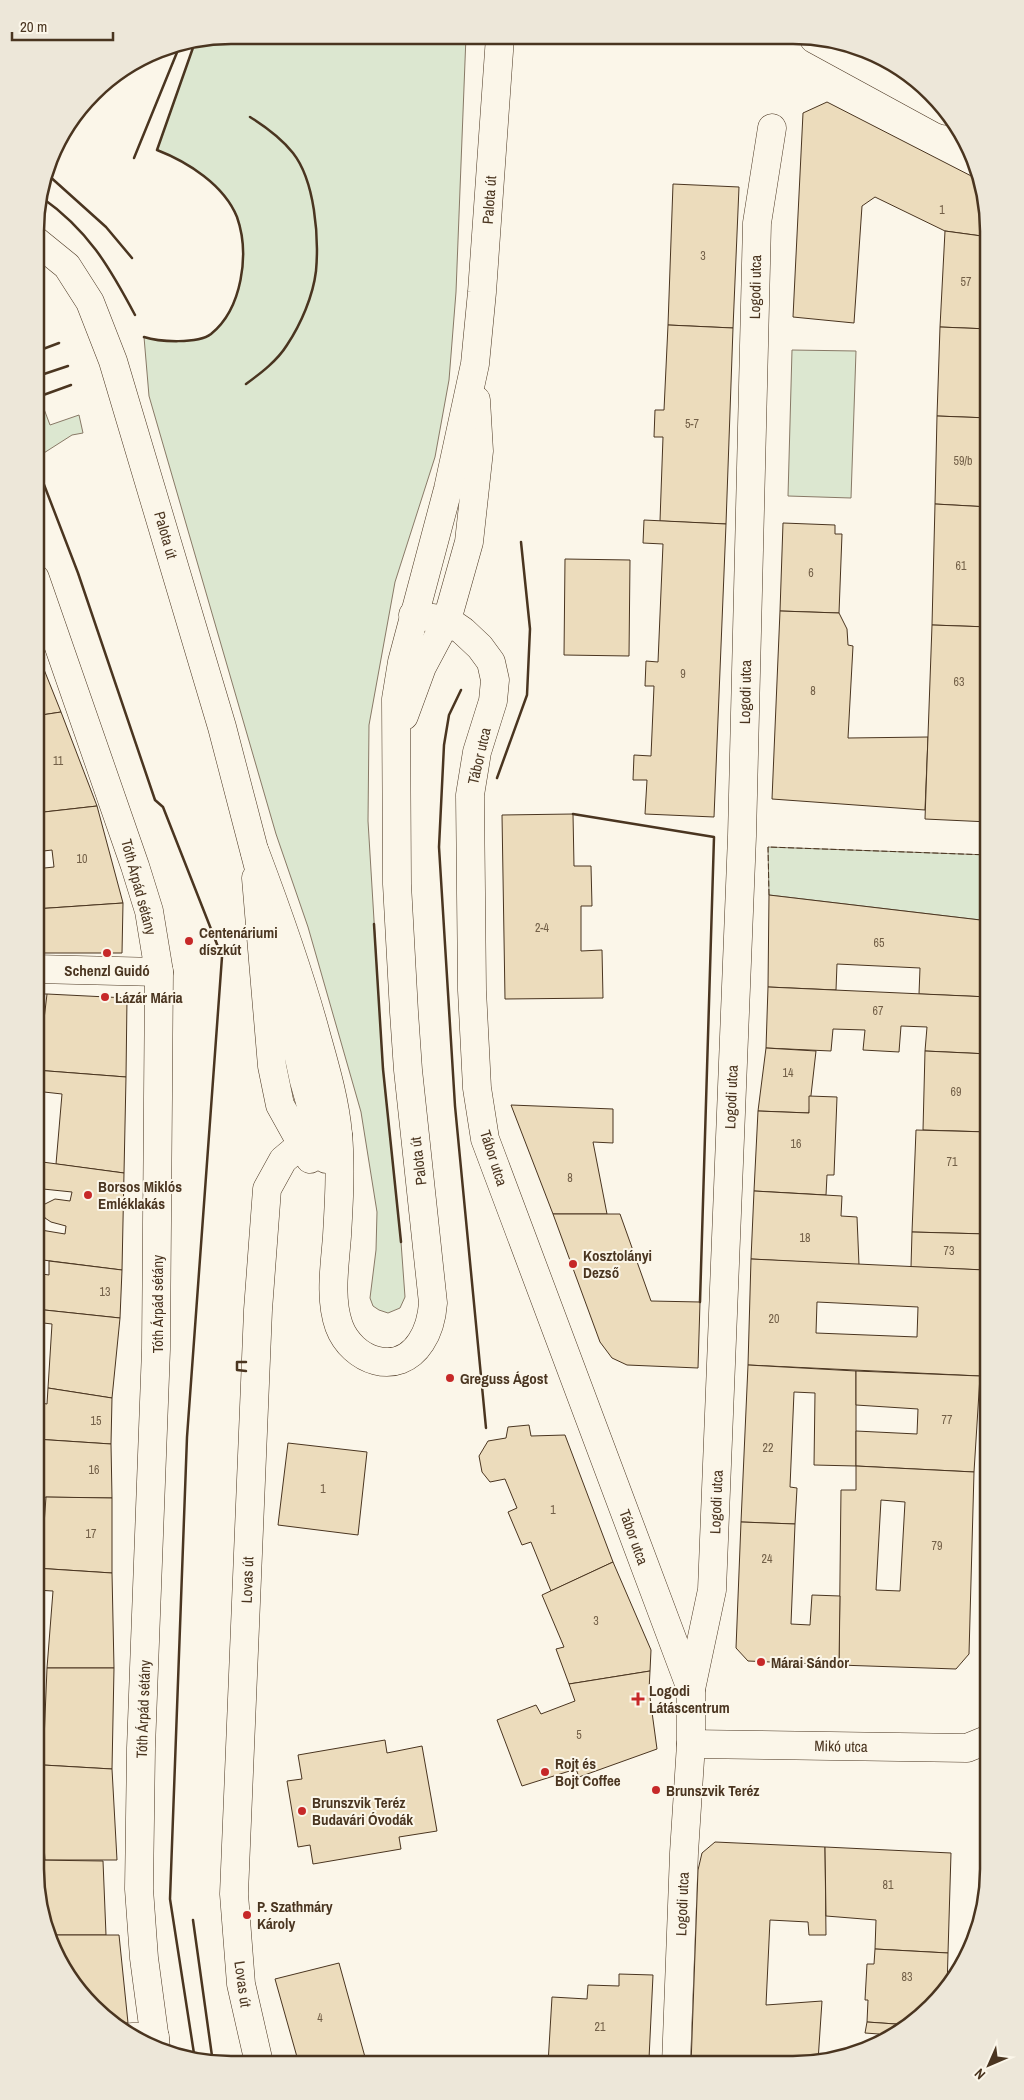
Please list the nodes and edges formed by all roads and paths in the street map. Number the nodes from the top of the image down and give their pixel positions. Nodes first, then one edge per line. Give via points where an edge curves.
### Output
1 (500, 44) edge
2 (829, 47) edge
3 (926, 100) edge
4 (772, 128) dead end
5 (44, 247) edge
6 (474, 364) junction
7 (44, 604) edge
8 (413, 615) junction
9 (447, 620) junction
10 (396, 753) junction
11 (44, 969) edge
12 (159, 972) junction
13 (320, 1139) junction
14 (691, 1689) junction
15 (980, 1743) edge
16 (691, 1744) junction
17 (148, 2037) edge
18 (257, 2056) edge
19 (676, 2056) edge

1 - 6 street, Palota út
2 - 3 street
4 - 14 street, Logodi utca via 757,223 742,836 712,1590
5 - 13 street, Palota út via 67,266 90,302 113,361 222,727 255,852
6 - 8 street, Palota út via 448,490
6 - 9 street, Palota út via 479,451 474,515
7 - 12 street, Tóth Árpád sétány via 136,866 149,911
8 - 9 street, Tábor utca
8 - 10 street, Palota út via 398,677
9 - 10 street, Palota út via 422,667 403,720
9 - 14 street, Tábor utca via 480,647 491,662 495,680 493,701 477,752 470,795 472,990 477,1088 485,1139
10 - 13 street, Palota út via 397,884 407,1060 433,1303 431,1321 421,1342 404,1357 382,1362 367,1359 355,1351 339,1326 334,1302 339,1207
11 - 12 street
12 - 17 street, Tóth Árpád sétány via 156,1356 139,1889
13 - 18 street, Lovas út via 283,1160 267,1189 258,1310 234,1894 241,1984
14 - 16 street, Logodi utca
15 - 16 street, Mikó utca via 967,1748
16 - 19 street, Logodi utca

